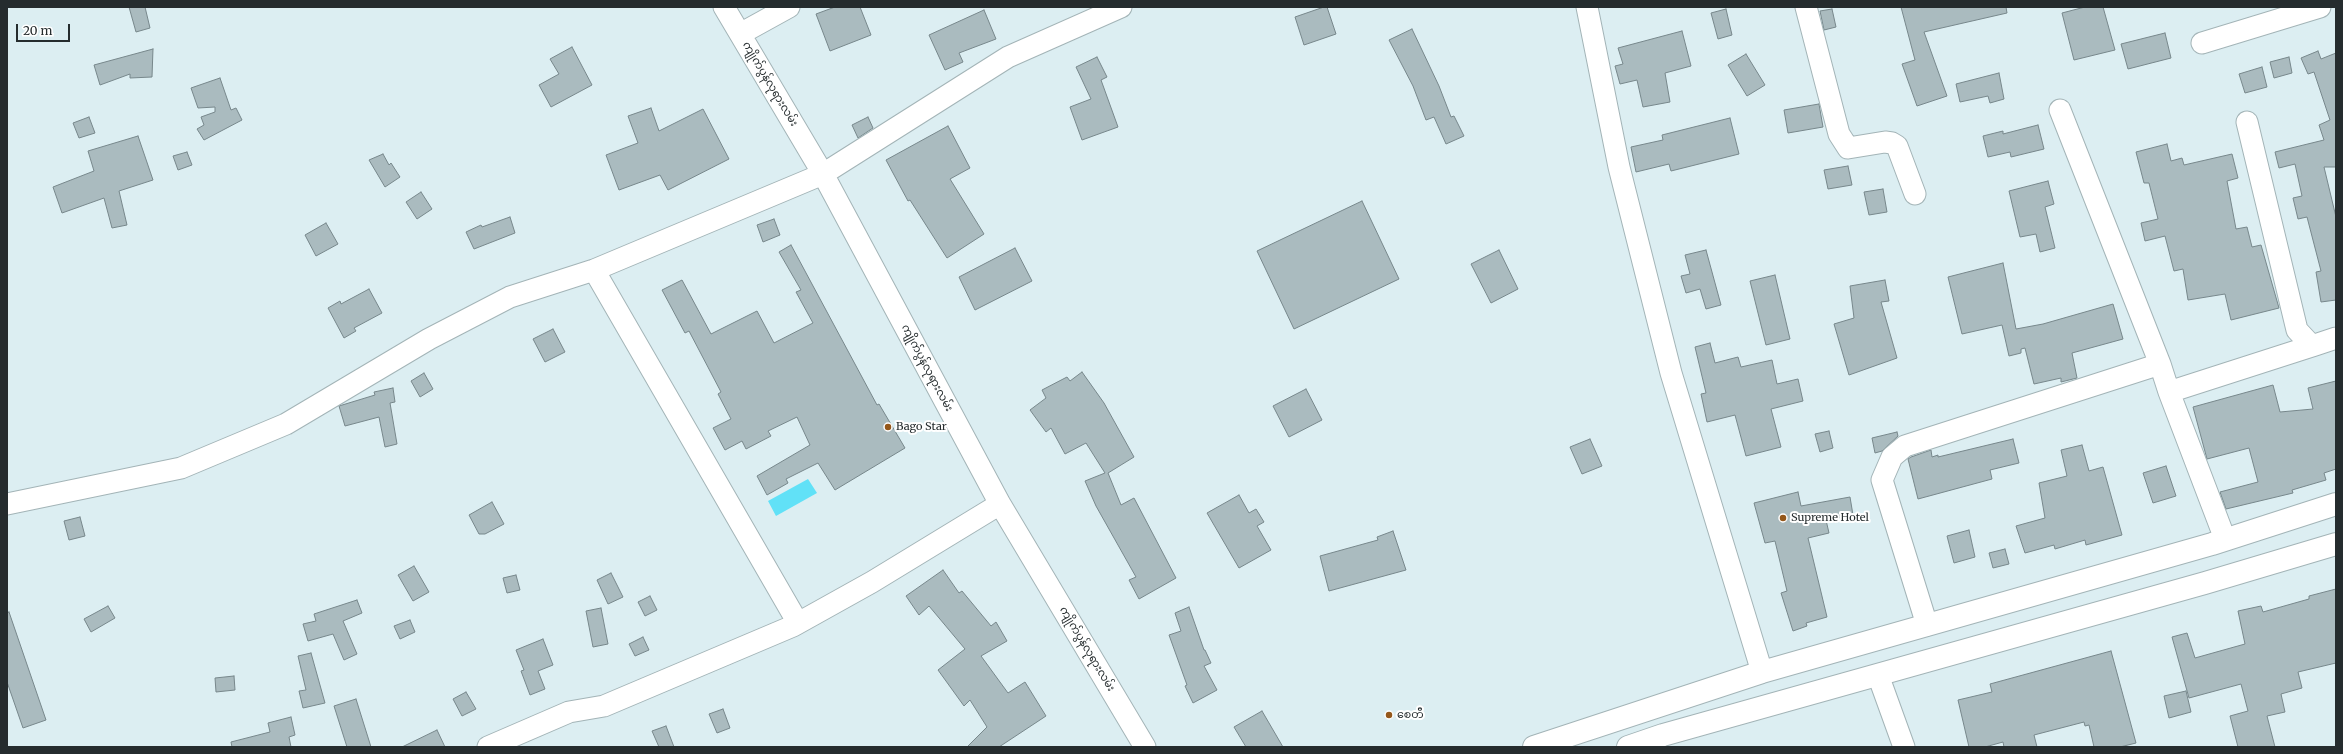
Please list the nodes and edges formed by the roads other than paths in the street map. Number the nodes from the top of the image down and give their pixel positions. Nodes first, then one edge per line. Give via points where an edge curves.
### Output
1 (724, 7) edge
2 (789, 7) edge
3 (1121, 7) edge
4 (1587, 7) edge
5 (1806, 7) edge
6 (2320, 7) edge
7 (740, 34) junction
8 (2202, 43) dead end
9 (2060, 110) dead end
10 (2247, 122) dead end
11 (823, 174) junction
12 (1915, 194) dead end
13 (594, 270) junction
14 (2336, 338) edge
15 (2312, 346) junction
16 (2160, 364) junction
17 (2169, 392) junction
18 (7, 504) edge
19 (1000, 504) junction
20 (2336, 504) edge
21 (2225, 539) junction
22 (2336, 544) edge
23 (798, 623) junction
24 (1927, 625) junction
25 (1762, 672) junction
26 (1878, 675) junction
27 (488, 747) edge
28 (1145, 747) edge
29 (1534, 747) edge
30 (1628, 747) edge
31 (1904, 747) edge

1 - 7 street, ကျိုက်ပွန်လုရားလမ်း
2 - 7 street
3 - 11 street via 1008,57
4 - 25 street via 1619,168 1671,373
5 - 12 street via 1839,134 1848,148 1892,142 1897,146
6 - 8 street
7 - 11 street, ကျိုက်ပွန်လုရားလမ်း
9 - 16 street
10 - 15 street via 2298,330
11 - 13 street
11 - 19 street, ကျိုက်ပွန်လုရားလမ်း
13 - 18 street via 510,297 429,340 286,424 181,468
13 - 23 street
14 - 15 street
15 - 17 street
16 - 17 street
16 - 24 street via 1905,446 1892,457 1882,480
17 - 21 street
19 - 23 street via 872,582
19 - 28 street, ကျိုက်ပွန်လုရားလမ်း
20 - 21 highway
21 - 24 highway
22 - 26 highway
23 - 27 street via 604,706 569,712
24 - 25 highway
25 - 29 highway
26 - 30 highway
26 - 31 street

